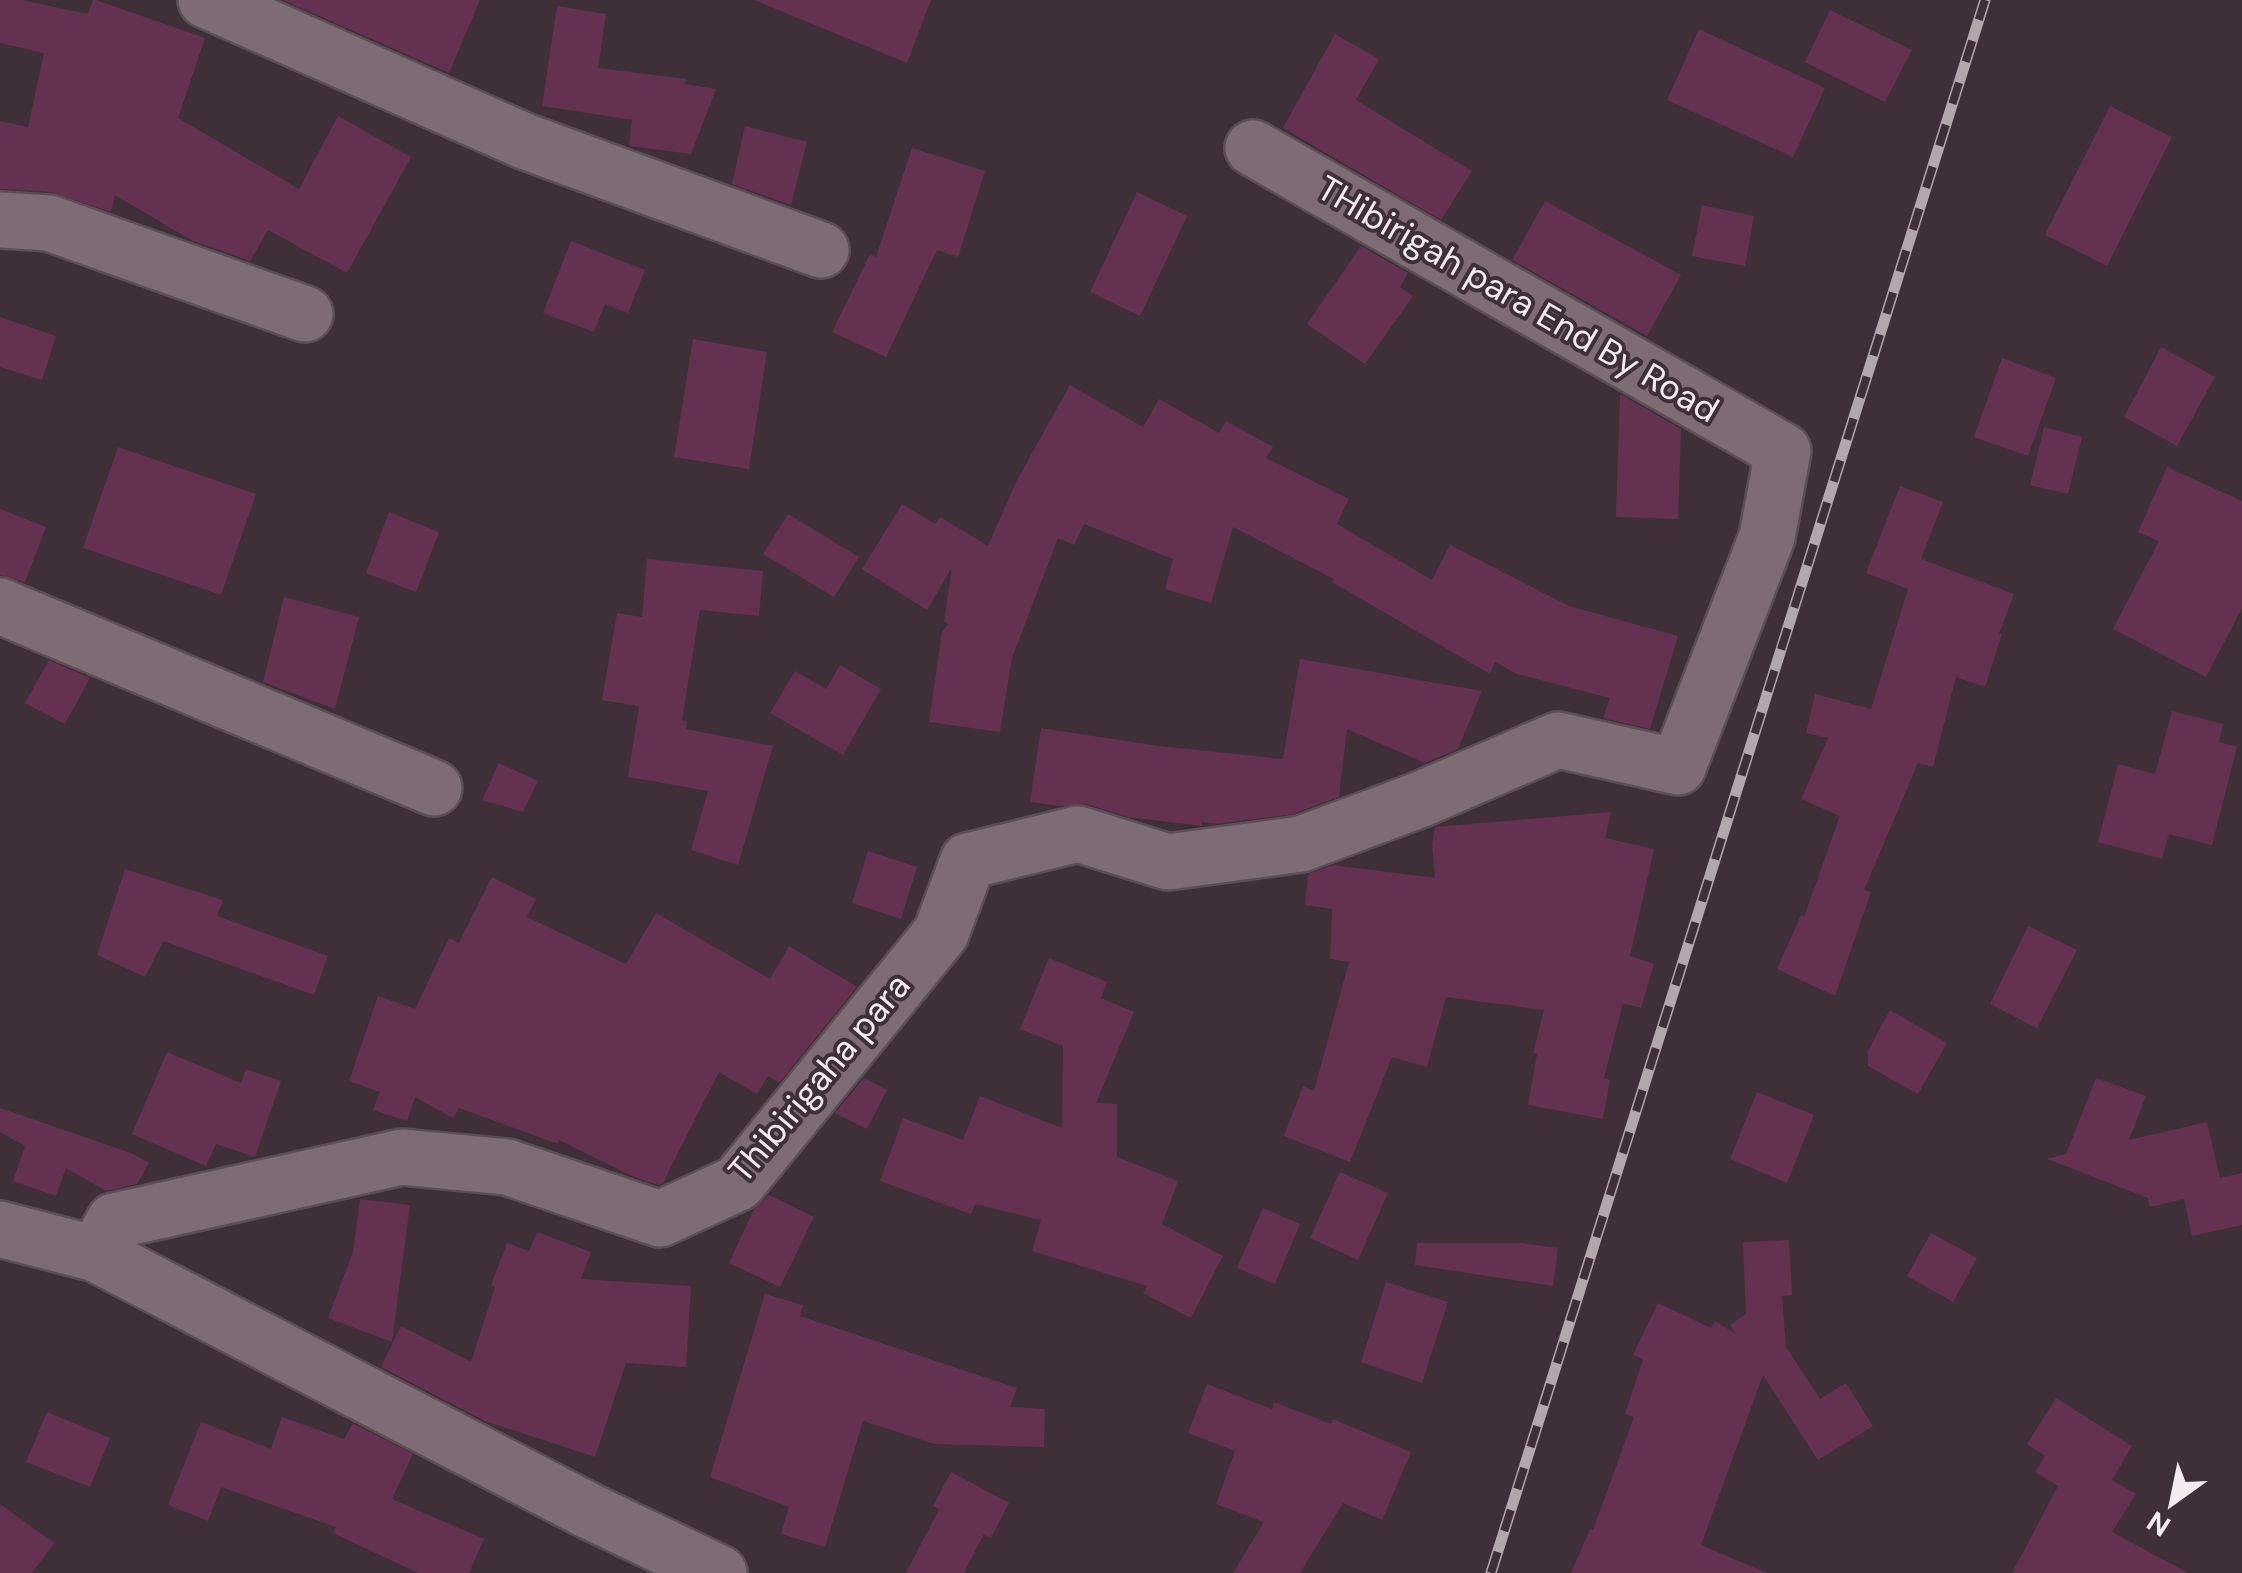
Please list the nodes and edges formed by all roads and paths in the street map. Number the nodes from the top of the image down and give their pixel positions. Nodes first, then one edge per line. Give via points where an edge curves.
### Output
1 (206, 0) edge
2 (1253, 148) dead end
3 (0, 220) edge
4 (821, 250) dead end
5 (305, 314) dead end
6 (0, 606) edge
7 (434, 788) dead end
8 (1419, 800) joint
9 (0, 1228) edge
10 (96, 1254) junction
11 (719, 1573) edge

1 - 4 street via 524,141
2 - 8 street, THibirigah para End By Road via 1783,450 1768,537 1678,767 1558,740
3 - 5 street via 49,222
6 - 7 street
8 - 10 street, Thibirigaha para via 1301,844 1168,862 1078,834 968,861 941,933 738,1183 660,1218 507,1167 402,1157 114,1221
9 - 10 street
10 - 11 street

